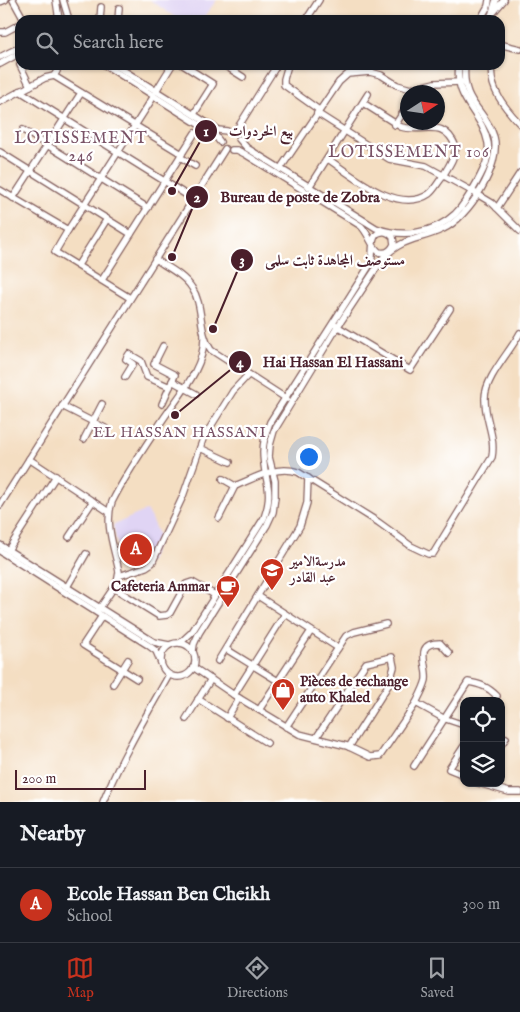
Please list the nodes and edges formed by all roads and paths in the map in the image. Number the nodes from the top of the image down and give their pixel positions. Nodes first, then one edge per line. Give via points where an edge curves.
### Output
1 (4, 0) edge
2 (14, 0) edge
3 (56, 0) edge
4 (63, 0) edge
5 (320, 0) edge
6 (489, 0) edge
7 (495, 0) edge
8 (504, 0) edge
9 (0, 2) edge
10 (101, 6) dead end
11 (119, 8) dead end
12 (22, 15) edge
13 (58, 15) edge
14 (68, 15) edge
15 (100, 15) edge
16 (118, 15) edge
17 (310, 15) edge
18 (488, 15) edge
19 (15, 27) edge
20 (0, 32) edge
21 (505, 47) edge
22 (520, 49) edge
23 (15, 50) edge
24 (15, 56) edge
25 (0, 57) edge
26 (0, 64) edge
27 (23, 70) edge
28 (58, 70) edge
29 (113, 70) edge
30 (122, 70) edge
31 (169, 70) edge
32 (191, 70) edge
33 (232, 70) edge
34 (275, 70) edge
35 (287, 70) edge
36 (460, 70) edge
37 (464, 70) edge
38 (491, 70) edge
39 (54, 76) junction
40 (243, 77) dead end
41 (462, 82) junction
42 (400, 85) edge
43 (427, 85) edge
44 (30, 86) junction
45 (20, 91) junction
46 (81, 92) junction
47 (155, 93) junction
48 (368, 94) dead end
49 (0, 102) edge
50 (363, 103) junction
51 (318, 111) junction
52 (194, 114) junction
53 (400, 117) edge
54 (64, 119) junction
55 (520, 124) edge
56 (135, 125) junction
57 (395, 125) junction
58 (23, 130) dead end
59 (227, 131) junction
60 (235, 132) junction
61 (345, 132) junction
62 (195, 133) dead end
63 (240, 139) junction
64 (220, 142) junction
65 (47, 145) junction
66 (228, 150) junction
67 (0, 152) edge
68 (118, 152) junction
69 (181, 156) junction
70 (328, 159) junction
71 (195, 166) dead end
72 (280, 169) junction
73 (31, 171) junction
74 (520, 173) edge
75 (443, 175) junction
76 (101, 179) junction
77 (165, 181) junction
78 (309, 187) junction
79 (0, 190) edge
80 (474, 193) junction
81 (13, 198) junction
82 (193, 199) junction
83 (84, 205) junction
84 (148, 208) junction
85 (497, 208) junction
86 (107, 220) junction
87 (68, 230) junction
88 (520, 231) edge
89 (387, 232) junction
90 (131, 234) junction
91 (373, 244) junction
92 (390, 251) junction
93 (155, 259) junction
94 (78, 265) junction
95 (102, 280) junction
96 (130, 298) junction
97 (450, 309) dead end
98 (335, 325) junction
99 (520, 333) edge
100 (204, 336) junction
101 (163, 346) dead end
102 (215, 354) junction
103 (202, 356) junction
104 (248, 375) junction
105 (125, 377) dead end
106 (171, 384) junction
107 (185, 388) junction
108 (196, 394) dead end
109 (288, 399) junction
110 (102, 404) dead end
111 (162, 404) dead end
112 (62, 406) junction
113 (93, 422) junction
114 (105, 428) dead end
115 (84, 439) dead end
116 (200, 448) junction
117 (28, 459) junction
118 (230, 462) dead end
119 (269, 472) junction
120 (56, 476) junction
121 (308, 478) junction
122 (223, 479) dead end
123 (236, 486) junction
124 (93, 501) junction
125 (0, 505) edge
126 (109, 512) junction
127 (219, 518) dead end
128 (69, 537) dead end
129 (0, 545) edge
130 (8, 550) junction
131 (0, 551) edge
132 (86, 554) dead end
133 (120, 576) junction
134 (67, 587) junction
135 (114, 588) junction
136 (215, 595) junction
137 (258, 596) junction
138 (100, 612) junction
139 (285, 614) junction
140 (386, 624) dead end
141 (311, 631) junction
142 (180, 643) junction
143 (169, 645) junction
144 (338, 648) junction
145 (226, 649) junction
146 (193, 651) junction
147 (449, 653) dead end
148 (128, 660) dead end
149 (218, 661) dead end
150 (161, 663) junction
151 (252, 665) junction
152 (194, 667) junction
153 (122, 669) junction
154 (169, 675) junction
155 (137, 678) dead end
156 (211, 680) junction
157 (278, 681) junction
158 (113, 684) dead end
159 (236, 696) junction
160 (496, 697) edge
161 (198, 699) junction
162 (416, 703) junction
163 (259, 710) junction
164 (227, 718) junction
165 (443, 718) junction
166 (186, 719) dead end
167 (460, 724) edge
168 (286, 727) junction
169 (316, 738) junction
170 (267, 744) dead end
171 (349, 747) junction
172 (460, 752) edge
173 (414, 766) dead end
174 (460, 773) edge
175 (492, 787) edge
176 (520, 792) edge
177 (103, 802) edge

1 - 9 street
2 - 12 street
3 - 13 street
4 - 14 street
5 - 17 street
6 - 18 street
7 - 18 street
8 - 18 street
10 - 15 street
11 - 16 street
19 - 20 street
21 - 22 street
23 - 25 street
24 - 26 street
27 - 44 street
28 - 39 street
29 - 47 street
30 - 47 street
31 - 47 street
32 - 52 street via 213,84
33 - 40 street
34 - 60 street
35 - 51 street via 284,85
36 - 41 street
37 - 41 street
38 - 55 street via 492,85
39 - 44 street
39 - 46 street
41 - 43 street
41 - 80 street via 489,127 495,144 491,170
42 - 51 street via 376,72 348,74
44 - 45 street
45 - 49 street
45 - 54 street
46 - 54 street
46 - 56 street
47 - 52 street
47 - 56 street
47 - 64 street via 214,134
48 - 50 street
50 - 57 street
50 - 61 street
51 - 61 street
51 - 72 street
52 - 59 street via 218,130
53 - 57 street
54 - 65 street
54 - 68 street
56 - 68 street
56 - 69 street
57 - 75 street via 407,129 436,127 446,133 456,147
58 - 65 street
59 - 60 street
59 - 64 street
60 - 63 street
61 - 70 street
61 - 75 street via 388,159 426,166
62 - 69 street
63 - 66 street via 237,147
63 - 72 street via 247,148
64 - 66 street
65 - 73 street
65 - 76 street
66 - 82 street
66 - 91 street via 238,150 361,226
67 - 73 street
68 - 76 street
68 - 77 street
69 - 71 street
69 - 77 street
70 - 75 street via 397,200 414,200 427,195
70 - 78 street
72 - 78 street
73 - 81 street
73 - 83 street
74 - 85 street
75 - 80 street
76 - 83 street
76 - 84 street
77 - 82 street
77 - 84 street
78 - 89 street via 366,223
79 - 81 street
80 - 85 street
80 - 89 street via 443,223 412,233
80 - 92 street via 461,216 445,229 408,240
81 - 87 street
82 - 93 street
83 - 86 street
83 - 87 street
84 - 90 street
85 - 88 street
86 - 90 street
86 - 94 street
87 - 94 street via 55,252
89 - 91 street via 377,234
89 - 92 street via 394,240
90 - 95 street
91 - 92 street via 379,252
91 - 98 street via 371,263
92 - 98 street
93 - 96 street
93 - 100 street via 193,289
94 - 95 street
95 - 96 street
96 - 112 street
97 - 98 street via 410,370
98 - 109 street
99 - 121 street via 487,386 485,398 493,441 492,456 433,554 411,546
100 - 102 street
100 - 103 street
101 - 106 street via 154,364 175,375
102 - 103 street
102 - 104 street
103 - 107 street
104 - 109 street
104 - 116 street via 225,402
105 - 106 street via 133,364 126,359 129,354 141,361 148,376
106 - 107 street
106 - 111 street
107 - 108 street
107 - 126 street via 141,452
109 - 119 street via 271,438
110 - 113 street
112 - 113 street
112 - 117 street
113 - 114 street
113 - 115 street
116 - 118 street
116 - 133 street via 183,496 152,563
117 - 120 street
117 - 125 street
119 - 121 street via 291,470
119 - 123 street
119 - 136 street via 269,498 264,518
119 - 146 street via 276,489 270,518 198,633
120 - 124 street
120 - 130 street
121 - 137 street via 307,503 300,526
122 - 123 street
123 - 127 street
124 - 126 street
124 - 128 street
126 - 133 street
129 - 130 street
130 - 134 street
131 - 138 street
132 - 134 street
133 - 135 street
134 - 138 street
135 - 136 street via 159,616 170,613 189,582
135 - 138 street
136 - 142 street via 192,632
137 - 139 street
137 - 145 street
138 - 143 street via 154,642
138 - 150 street via 156,651
138 - 153 street via 83,645
139 - 141 street
139 - 151 street
140 - 144 street via 350,634
141 - 144 street
141 - 157 street
142 - 143 street
142 - 146 street
143 - 150 street via 162,652
144 - 168 street
145 - 149 street
145 - 151 street
146 - 152 street
147 - 162 street via 440,643 430,644 424,649 426,680
148 - 153 street
150 - 154 street
151 - 157 street
151 - 159 street
152 - 154 street via 183,677
152 - 156 street
153 - 155 street
153 - 158 street
154 - 177 street
156 - 159 street
156 - 161 street
157 - 163 street
159 - 163 street
159 - 164 street
160 - 165 street via 482,684 468,682
161 - 164 street
161 - 166 street
162 - 165 street
162 - 171 street via 380,756 370,756
163 - 168 street
164 - 170 street
165 - 167 street
165 - 173 street
168 - 169 street
169 - 171 street
169 - 171 street via 366,663 392,656 394,667 389,684
172 - 174 street via 449,768
175 - 176 street

